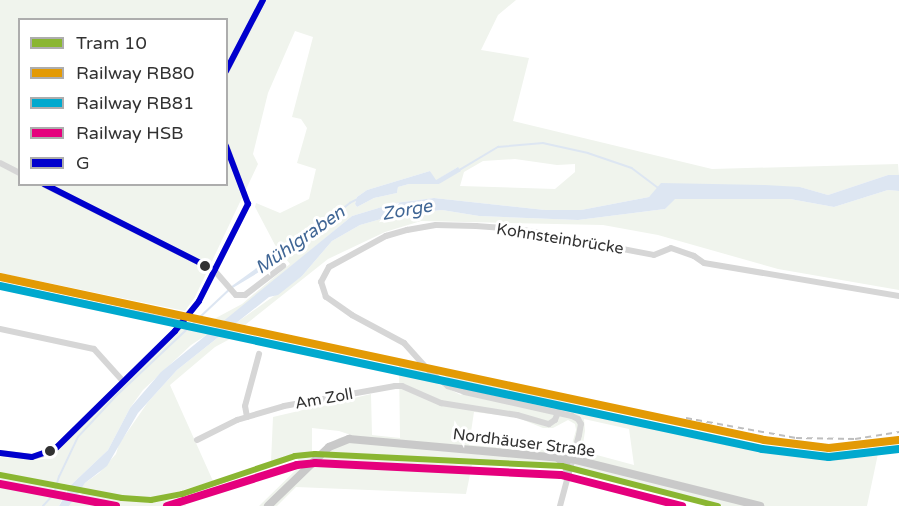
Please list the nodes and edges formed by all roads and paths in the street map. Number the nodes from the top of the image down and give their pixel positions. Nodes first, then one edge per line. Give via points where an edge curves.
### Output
1 (263, 0) edge
2 (228, 68) edge
3 (228, 150) edge
4 (0, 163) edge
5 (18, 172) edge
6 (47, 186) edge
7 (284, 266) dead end
8 (214, 270) junction
9 (209, 281) junction
10 (222, 281) junction
11 (30, 292) dead end
12 (899, 296) edge
13 (182, 322) junction
14 (0, 329) edge
15 (258, 354) dead end
16 (122, 380) junction
17 (558, 412) junction
18 (247, 417) junction
19 (197, 440) dead end
20 (0, 453) edge
21 (556, 457) junction
22 (572, 459) junction
23 (568, 473) junction
24 (268, 506) edge
25 (560, 506) edge
26 (760, 506) edge

1 - 2 street
3 - 8 street via 249,200
4 - 5 street
6 - 8 street
7 - 10 street via 245,296 228,289
8 - 9 street
8 - 10 street
9 - 10 street
9 - 13 street
11 - 13 street
12 - 17 street, Kohnsteinbrücke via 704,263 671,249 654,255 518,229 476,226 436,225 386,236 329,267 323,275 321,287 326,297 404,343 431,373 455,389
13 - 16 street
14 - 16 street via 94,349
15 - 18 street via 245,406
16 - 20 street via 48,453 32,457
17 - 18 street, Am Zoll via 549,424 441,403 402,386 284,406
17 - 22 street, Kohnsteinbrücke via 581,424
18 - 19 street, Am Zoll
21 - 22 main road, Nordhäuser Straße
21 - 23 main road via 566,465
21 - 24 main road, Nordhäuser Straße via 349,439 321,454
22 - 23 street
22 - 26 main road, Nordhäuser Straße
23 - 25 street

